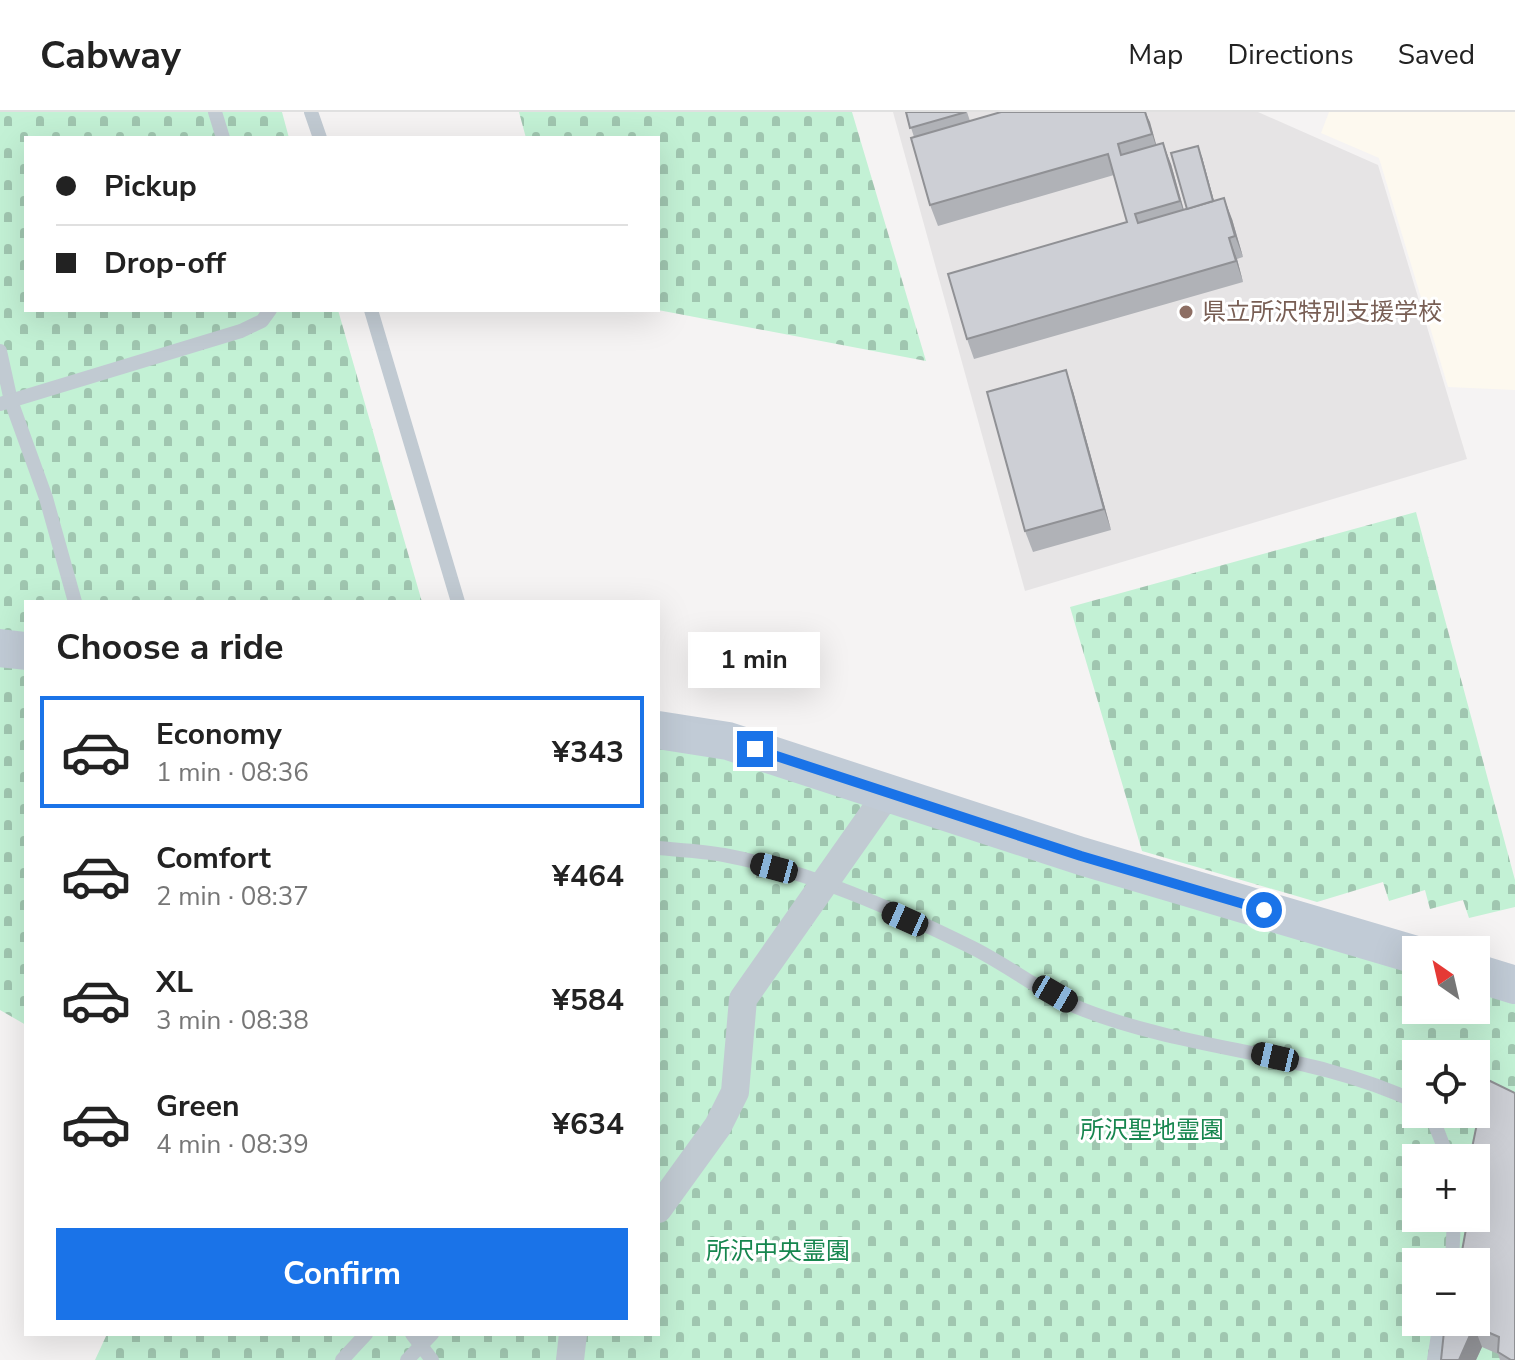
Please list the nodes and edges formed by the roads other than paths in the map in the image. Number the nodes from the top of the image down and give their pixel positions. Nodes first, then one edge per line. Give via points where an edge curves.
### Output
1 (215, 112) edge
2 (311, 112) edge
3 (222, 136) edge
4 (319, 136) edge
5 (269, 312) edge
6 (372, 312) edge
7 (0, 351) edge
8 (5, 403) edge
9 (74, 600) edge
10 (457, 600) edge
11 (0, 648) edge
12 (24, 651) edge
13 (660, 730) edge
14 (889, 791) junction
15 (660, 848) edge
16 (823, 884) junction
17 (1402, 951) edge
18 (1490, 977) edge
19 (1515, 985) edge
20 (1402, 1095) edge
21 (660, 1206) edge
22 (364, 1336) edge
23 (573, 1336) edge
24 (1438, 1336) edge
25 (422, 1337) edge
26 (342, 1360) edge
27 (407, 1360) edge
28 (432, 1360) edge
29 (570, 1360) edge
30 (1434, 1360) edge

1 - 3 lane
2 - 4 lane
5 - 8 lane via 241,331
6 - 10 lane
7 - 8 lane
8 - 9 lane via 46,498
11 - 12 street
13 - 14 street via 728,741
14 - 16 street
14 - 17 street via 1081,856
15 - 16 lane via 723,854
16 - 20 lane via 974,949 1082,1010 1169,1037 1329,1069
16 - 21 street via 743,999 735,1092 718,1126
18 - 19 street
22 - 26 lane
23 - 29 street
24 - 30 lane
25 - 27 lane
25 - 28 lane

